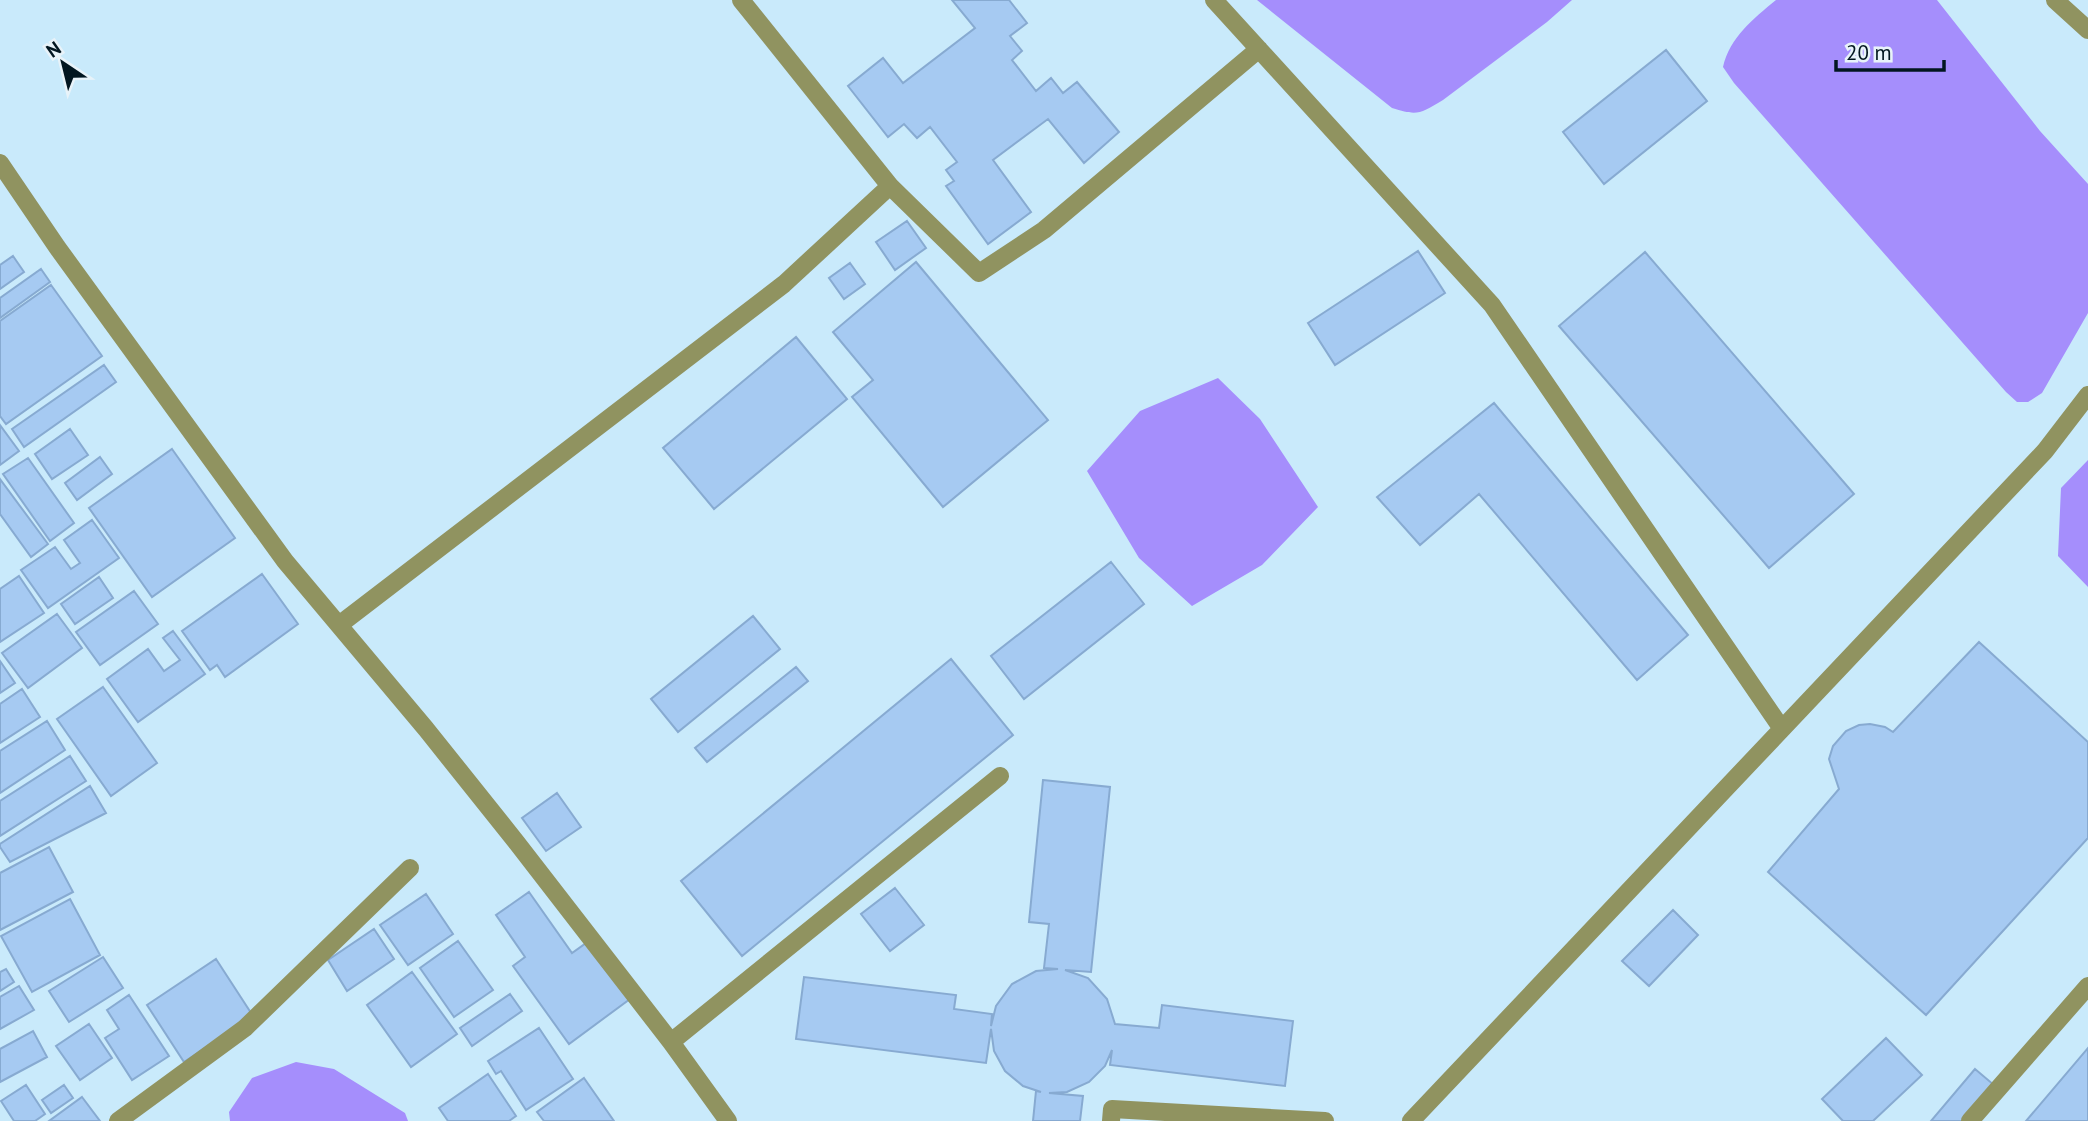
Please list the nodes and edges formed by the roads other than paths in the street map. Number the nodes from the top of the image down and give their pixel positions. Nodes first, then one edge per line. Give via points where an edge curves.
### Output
1 (741, 0) edge
2 (1214, 0) edge
3 (2055, 0) edge
4 (2088, 30) edge
5 (1259, 49) junction
6 (0, 163) edge
7 (890, 186) junction
8 (2088, 395) edge
9 (339, 625) junction
10 (1782, 729) junction
11 (1000, 776) dead end
12 (411, 868) dead end
13 (2088, 986) edge
14 (671, 1042) junction
15 (118, 1121) edge
16 (728, 1121) edge
17 (1111, 1121) edge
18 (1325, 1121) edge
19 (1411, 1121) edge
20 (1970, 1121) edge

1 - 7 street
2 - 5 street
3 - 4 street
5 - 7 street via 1044,230 979,273
5 - 10 street via 1492,305
6 - 9 street via 285,561
7 - 9 street via 784,285
8 - 10 street via 2045,451
9 - 14 street
10 - 19 street
11 - 14 street
12 - 15 street via 245,1028
13 - 20 street
14 - 16 street
17 - 18 street via 1112,1109

